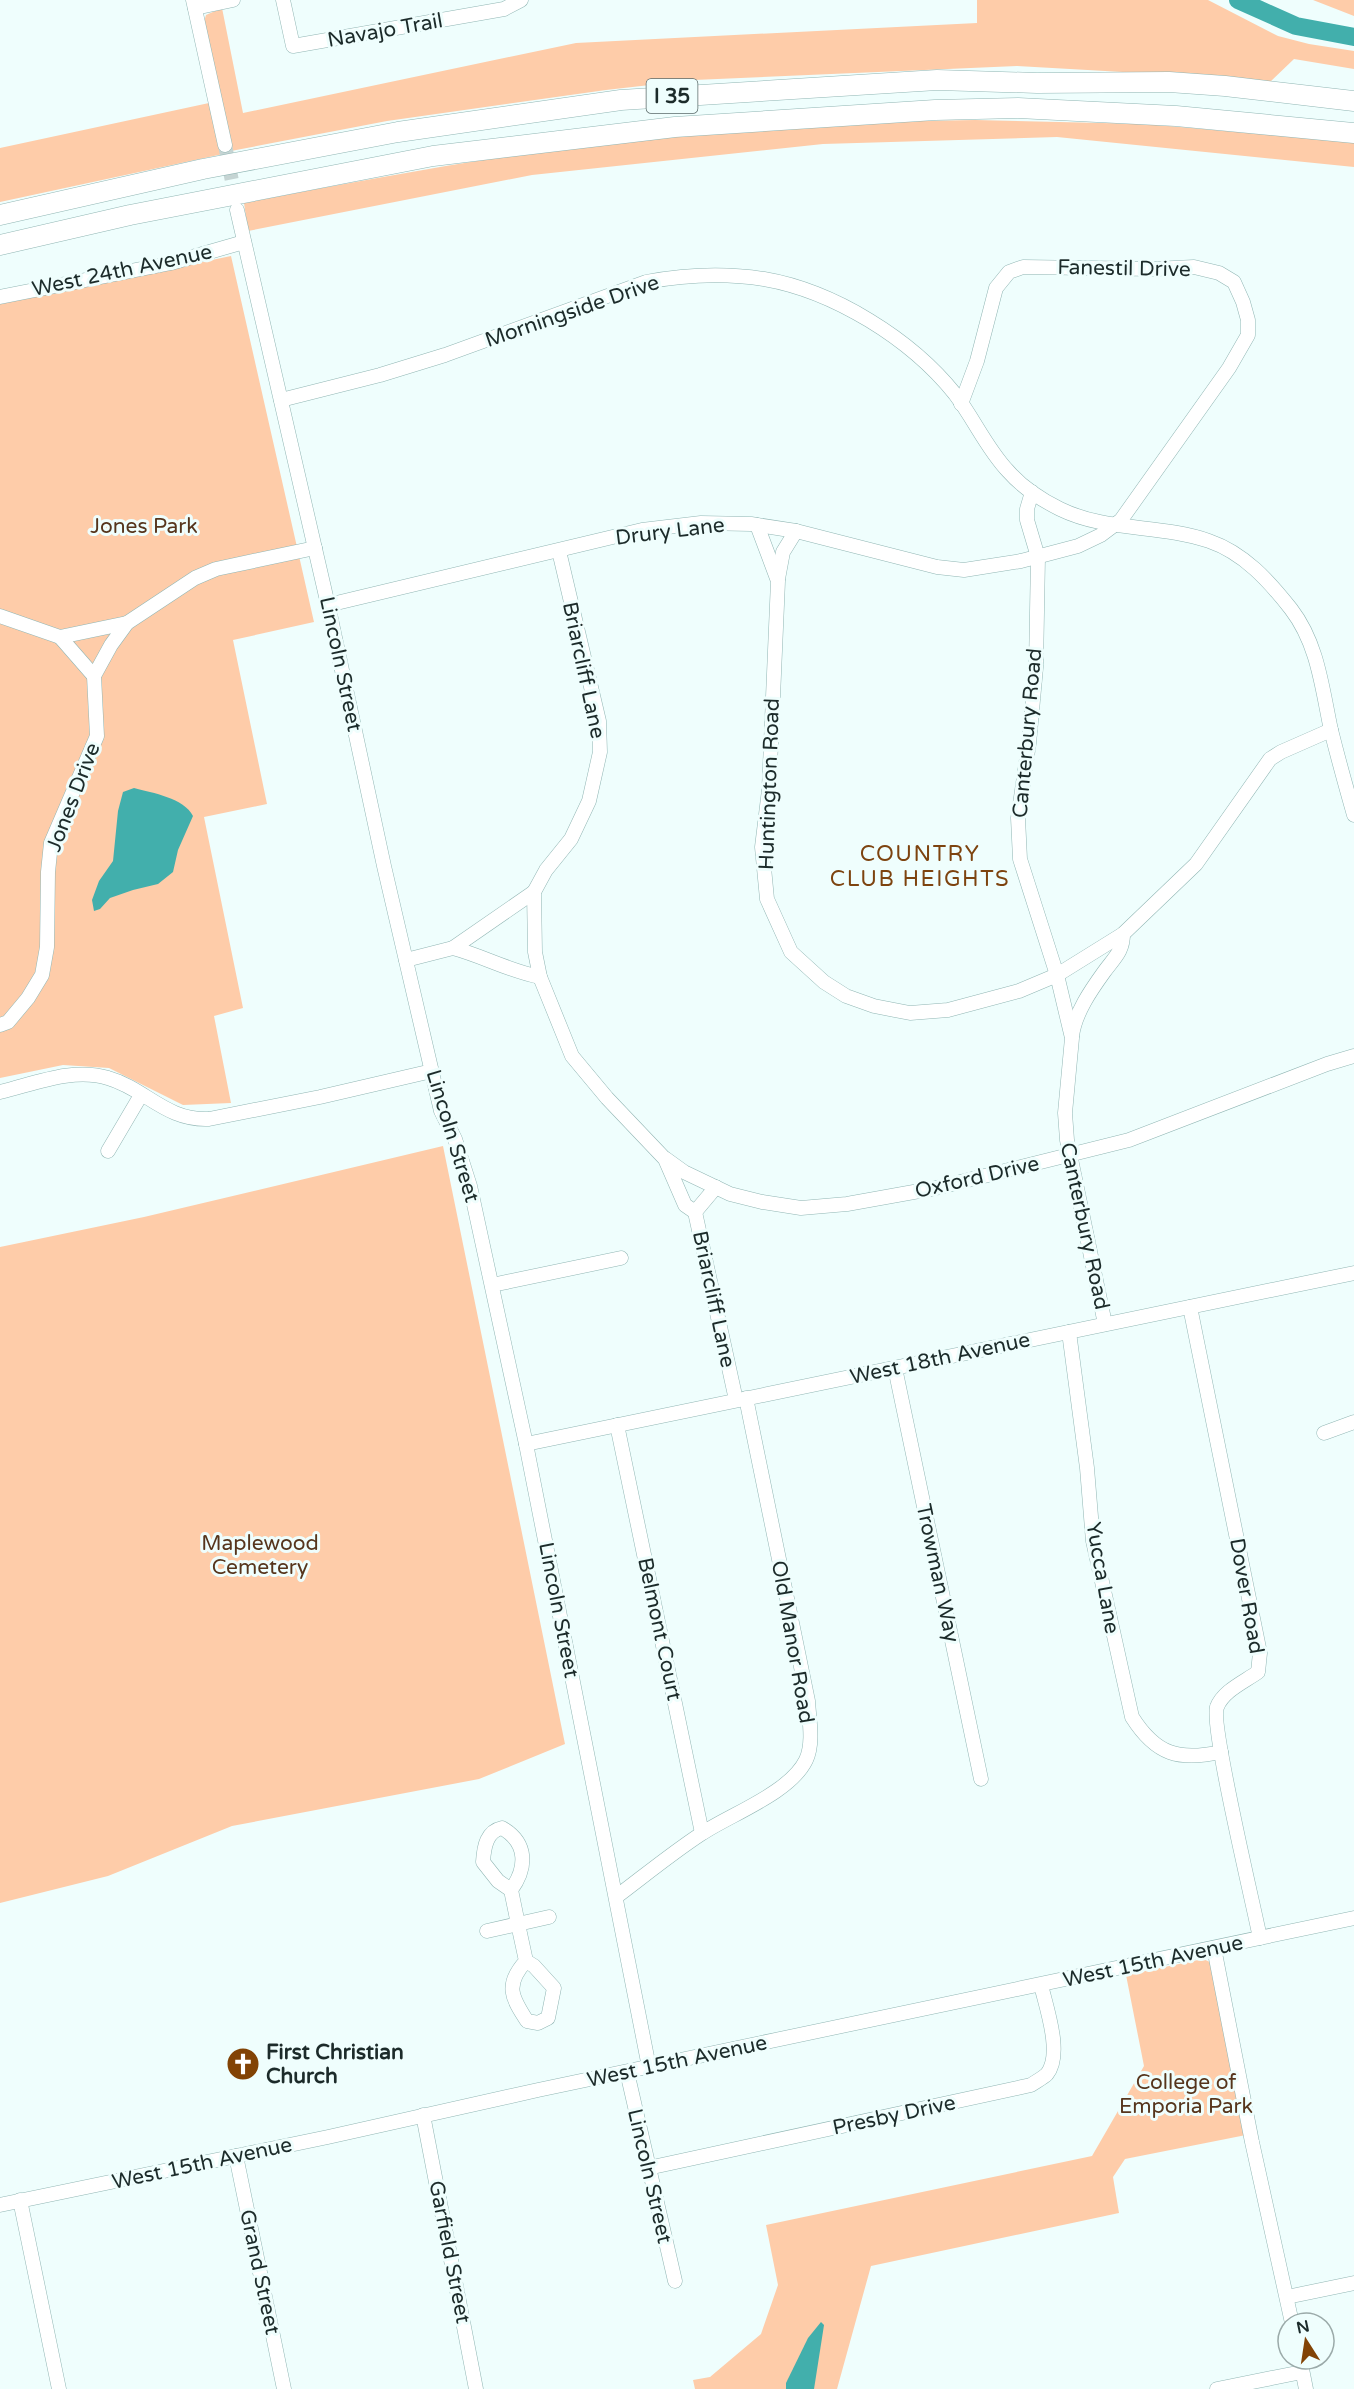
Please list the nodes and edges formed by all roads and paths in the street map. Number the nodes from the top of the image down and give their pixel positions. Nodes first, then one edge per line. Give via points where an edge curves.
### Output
1 (232, 0) edge
2 (283, 0) edge
3 (521, 0) edge
4 (194, 4) edge
5 (1354, 101) edge
6 (1354, 133) edge
7 (225, 145) tunnel mouth
8 (237, 210) tunnel mouth
9 (0, 215) edge
10 (244, 242) junction
11 (0, 245) edge
12 (0, 297) edge
13 (281, 400) junction
14 (961, 404) junction
15 (1032, 492) junction
16 (757, 525) junction
17 (1114, 525) junction
18 (796, 531) junction
19 (315, 548) junction
20 (559, 551) junction
21 (1038, 557) junction
22 (778, 581) junction
23 (328, 605) junction
24 (0, 616) edge
25 (127, 622) junction
26 (60, 637) junction
27 (94, 676) junction
28 (1331, 730) junction
29 (1354, 815) edge
30 (534, 892) junction
31 (1123, 934) junction
32 (453, 948) junction
33 (406, 960) junction
34 (1057, 975) junction
35 (540, 977) junction
36 (0, 1025) edge
37 (1072, 1038) junction
38 (1354, 1056) edge
39 (432, 1071) junction
40 (0, 1092) edge
41 (141, 1095) junction
42 (108, 1151) dead end
43 (1069, 1156) junction
44 (665, 1159) junction
45 (716, 1187) junction
46 (695, 1212) junction
47 (621, 1258) dead end
48 (1352, 1273) edge
49 (492, 1285) junction
50 (1354, 1288) edge
51 (1190, 1306) junction
52 (1106, 1324) junction
53 (1069, 1332) junction
54 (895, 1368) junction
55 (741, 1400) junction
56 (1354, 1422) edge
57 (618, 1425) junction
58 (1323, 1433) dead end
59 (526, 1444) junction
60 (1221, 1752) junction
61 (981, 1779) dead end
62 (702, 1833) junction
63 (511, 1890) dead end
64 (616, 1897) junction
65 (549, 1917) dead end
66 (1354, 1918) edge
67 (518, 1924) junction
68 (487, 1931) dead end
69 (1260, 1938) junction
70 (1214, 1948) junction
71 (526, 1961) dead end
72 (1041, 1985) junction
73 (649, 2067) junction
74 (627, 2072) junction
75 (423, 2115) junction
76 (236, 2156) junction
77 (648, 2168) junction
78 (20, 2200) junction
79 (0, 2205) edge
80 (675, 2281) dead end
81 (1354, 2283) edge
82 (1287, 2297) junction
83 (1290, 2311) edge
84 (1283, 2371) edge
85 (1302, 2371) edge
86 (59, 2389) edge
87 (284, 2389) edge
88 (476, 2389) edge
89 (1217, 2389) edge
90 (1306, 2389) edge

1 - 4 street
2 - 3 street, Navajo Trail via 293,46 504,9
4 - 7 street
5 - 9 highway, I 35 via 1169,82 937,80 621,100 398,132 203,169
6 - 11 highway, I 35 via 1176,116 1018,108 675,127 433,156 130,215
8 - 10 street, Lincoln Street
10 - 12 street, West 24th Avenue via 171,263
10 - 13 street, Lincoln Street
13 - 14 street, Morningside Drive via 445,355 646,282 674,277 723,277 763,279 847,309 897,338
13 - 19 street, Lincoln Street
14 - 15 street, Morningside Drive via 1008,471
14 - 17 street, Fanestil Drive via 977,362 996,288 1009,272 1023,267 1194,267 1219,273 1234,282 1248,320 1248,335 1209,396
15 - 17 street, Morningside Drive via 1060,509
15 - 21 street, Canterbury Road via 1027,520
16 - 18 street, Drury Lane
16 - 20 street, Drury Lane via 701,523 642,530
16 - 22 street, Huntington Road
17 - 21 street, Drury Lane via 1078,546
17 - 28 street, Morningside Drive via 1209,541 1252,565 1292,610 1309,639 1321,675
18 - 21 street, Drury Lane via 964,570
18 - 22 street via 783,552
19 - 23 street, Lincoln Street
19 - 25 street via 216,569 195,578
20 - 23 street, Drury Lane
20 - 30 street, Briarcliff Lane via 599,722 600,752 589,801 572,839
21 - 34 street, Canterbury Road via 1036,667 1018,818 1020,859
22 - 34 street, Huntington Road via 769,790 762,847 767,899 791,952 846,996 909,1013 948,1010 1019,991
23 - 33 street, Lincoln Street
24 - 26 street
25 - 26 street
25 - 27 street
26 - 27 street
27 - 36 street, Jones Drive via 97,736 51,843 47,947 42,975 8,1022
28 - 29 street, Morningside Drive
28 - 31 street, Huntington Road via 1270,759 1196,864
30 - 32 street
30 - 35 street, Briarcliff Lane via 535,952
31 - 34 street, Huntington Road
31 - 37 street via 1119,955 1088,995
32 - 33 street
32 - 35 street
33 - 39 street, Lincoln Street
34 - 37 street, Canterbury Road
35 - 44 street, Briarcliff Lane via 572,1056
37 - 43 street, Canterbury Road via 1065,1113
38 - 43 street, Oxford Drive via 1129,1140
39 - 41 street via 209,1119 192,1120
39 - 49 street, Lincoln Street via 441,1112 470,1186
40 - 41 street via 84,1074 108,1078
41 - 42 street
43 - 45 street, Oxford Drive via 936,1188 824,1206 801,1208 762,1202
43 - 52 street, Canterbury Road
44 - 45 street, Oxford Drive
44 - 46 street, Briarcliff Lane via 685,1205
45 - 46 street
46 - 55 street, Briarcliff Lane
47 - 49 street
48 - 50 street
48 - 51 street, West 18th Avenue
49 - 59 street, Lincoln Street
51 - 52 street, West 18th Avenue
51 - 60 street, Dover Road via 1260,1653 1258,1672 1222,1697 1215,1710
52 - 53 street, West 18th Avenue
53 - 54 street, West 18th Avenue
53 - 60 street, Yucca Lane via 1093,1541 1132,1717 1158,1749 1177,1756
54 - 55 street, West 18th Avenue
54 - 61 street, Trowman Way
55 - 57 street, West 18th Avenue
55 - 62 street, Old Manor Road via 808,1701 810,1738 806,1759 796,1774 769,1796
56 - 58 street
57 - 59 street, West 18th Avenue
57 - 62 street, Belmont Court
59 - 64 street, Lincoln Street
60 - 69 street, Dover Road
62 - 64 street, Old Manor Road
63 - 67 street
64 - 73 street, Lincoln Street
65 - 67 street
66 - 69 street, West 15th Avenue
67 - 68 street
67 - 71 street
69 - 70 street, West 15th Avenue
70 - 72 street, West 15th Avenue
70 - 82 street
72 - 73 street, West 15th Avenue
72 - 77 street, Presby Drive via 1053,2057 1047,2074 1031,2085
73 - 74 street, West 15th Avenue
74 - 75 street, West 15th Avenue
74 - 77 street, Lincoln Street
75 - 76 street, West 15th Avenue
75 - 88 street, Garfield Street
76 - 78 street, West 15th Avenue
76 - 87 street, Grand Street
77 - 80 street, Lincoln Street
78 - 79 street, West 15th Avenue
78 - 86 street
81 - 82 street
82 - 83 street
84 - 89 street
85 - 90 street

